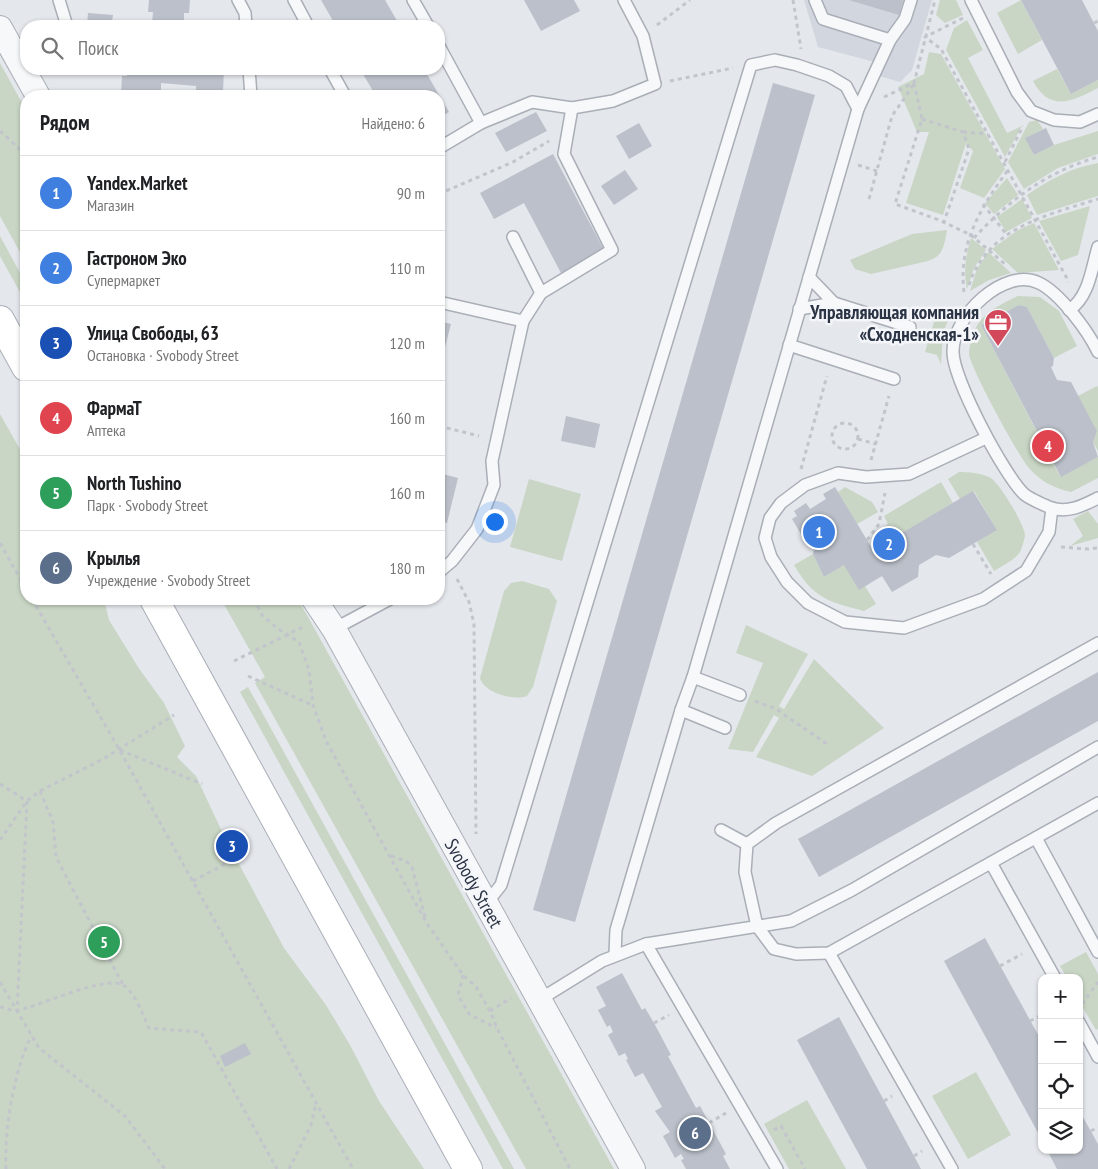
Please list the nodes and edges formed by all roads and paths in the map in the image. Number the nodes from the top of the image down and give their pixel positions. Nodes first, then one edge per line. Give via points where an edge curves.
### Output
1 (59, 0) edge
2 (238, 0) edge
3 (294, 0) edge
4 (413, 0) edge
5 (624, 0) edge
6 (690, 0) edge
7 (793, 0) edge
8 (815, 0) edge
9 (911, 0) edge
10 (936, 0) edge
11 (971, 0) edge
12 (977, 11) junction
13 (65, 20) edge
14 (246, 20) edge
15 (305, 20) edge
16 (425, 20) edge
17 (0, 28) edge
18 (643, 36) junction
19 (925, 37) junction
20 (890, 40) junction
21 (445, 57) edge
22 (20, 64) edge
23 (751, 65) junction
24 (798, 65) junction
25 (26, 75) edge
26 (249, 75) edge
27 (333, 75) edge
28 (914, 83) junction
29 (655, 84) junction
30 (35, 90) edge
31 (251, 90) edge
32 (341, 90) edge
33 (572, 108) junction
34 (858, 109) junction
35 (1031, 111) junction
36 (1098, 114) edge
37 (922, 118) junction
38 (481, 123) junction
39 (569, 130) junction
40 (0, 131) edge
41 (963, 132) junction
42 (988, 134) junction
43 (445, 144) edge
44 (20, 149) edge
45 (1098, 157) edge
46 (1005, 163) junction
47 (862, 166) dead end
48 (877, 170) junction
49 (1008, 170) junction
50 (445, 191) edge
51 (1023, 194) junction
52 (869, 199) dead end
53 (1098, 199) edge
54 (983, 204) junction
55 (993, 217) junction
56 (1036, 219) junction
57 (944, 222) junction
58 (971, 235) junction
59 (1006, 235) junction
60 (513, 237) dead end
61 (974, 238) junction
62 (1098, 246) edge
63 (988, 250) junction
64 (809, 277) junction
65 (1022, 278) junction
66 (541, 293) junction
67 (1079, 300) junction
68 (445, 303) edge
69 (834, 303) junction
70 (799, 309) junction
71 (1069, 310) junction
72 (970, 311) junction
73 (0, 320) edge
74 (523, 321) junction
75 (910, 327) dead end
76 (789, 345) junction
77 (1098, 352) edge
78 (20, 357) edge
79 (832, 359) junction
80 (894, 379) joint
81 (445, 427) edge
82 (986, 438) junction
83 (858, 439) junction
84 (497, 440) junction
85 (876, 444) junction
86 (889, 475) junction
87 (866, 477) junction
88 (794, 493) junction
89 (1098, 498) edge
90 (1052, 508) junction
91 (867, 540) dead end
92 (0, 543) edge
93 (973, 544) dead end
94 (1043, 545) junction
95 (1098, 548) edge
96 (445, 568) edge
97 (445, 572) edge
98 (20, 578) edge
99 (1000, 588) junction
100 (35, 605) edge
101 (157, 605) edge
102 (257, 605) edge
103 (365, 605) edge
104 (320, 616) edge
105 (287, 634) junction
106 (1098, 643) edge
107 (234, 661) dead end
108 (248, 676) dead end
109 (693, 676) junction
110 (744, 697) joint
111 (313, 705) junction
112 (681, 710) junction
113 (174, 715) dead end
114 (725, 728) dead end
115 (827, 744) dead end
116 (1098, 747) edge
117 (119, 749) junction
118 (0, 784) edge
119 (202, 784) dead end
120 (40, 791) junction
121 (28, 801) junction
122 (1098, 803) edge
123 (721, 830) dead end
124 (1036, 838) junction
125 (0, 840) edge
126 (476, 841) dead end
127 (747, 844) junction
128 (390, 856) junction
129 (238, 858) dead end
130 (991, 863) junction
131 (193, 881) junction
132 (486, 904) junction
133 (426, 922) junction
134 (757, 926) junction
135 (646, 944) junction
136 (1037, 946) junction
137 (1098, 952) edge
138 (828, 953) junction
139 (615, 954) junction
140 (1000, 966) dead end
141 (1053, 974) edge
142 (463, 975) junction
143 (0, 982) edge
144 (1098, 982) edge
145 (123, 985) junction
146 (528, 997) junction
147 (1083, 1003) edge
148 (0, 1007) edge
149 (17, 1011) junction
150 (490, 1011) junction
151 (1038, 1017) edge
152 (1030, 1021) dead end
153 (497, 1028) junction
154 (1083, 1029) edge
155 (32, 1035) junction
156 (1098, 1057) edge
157 (317, 1103) junction
158 (1098, 1127) edge
159 (1091, 1131) dead end
160 (759, 1138) junction
161 (6, 1169) edge
162 (166, 1169) edge
163 (277, 1169) edge
164 (289, 1169) edge
165 (353, 1169) edge
166 (468, 1169) edge
167 (570, 1169) edge
168 (632, 1169) edge
169 (777, 1169) edge
170 (805, 1169) edge
171 (952, 1169) edge

1 - 13 lane
2 - 14 lane
3 - 15 lane
4 - 16 lane
5 - 18 lane
6 - 18 path
7 - 24 path via 802,46
8 - 20 lane via 823,19
9 - 20 lane via 905,20
10 - 19 path
11 - 12 lane
12 - 19 path
12 - 35 lane via 1017,92
17 - 22 street
18 - 29 lane
19 - 28 path
19 - 42 path via 941,48
20 - 34 lane
21 - 38 lane
23 - 24 lane via 774,60
23 - 29 path
23 - 132 lane via 501,885
24 - 34 lane via 846,86
25 - 30 street
26 - 31 lane
27 - 32 lane
28 - 34 path
28 - 37 path
28 - 48 path via 892,116
29 - 33 lane via 613,101
33 - 38 lane via 532,102
33 - 39 lane
34 - 64 lane
35 - 36 lane via 1054,120 1080,122
35 - 46 path
37 - 41 path
37 - 57 path via 895,204
38 - 43 lane
39 - 50 path via 513,162
39 - 66 lane via 564,154 612,250
40 - 44 path
41 - 42 path
41 - 57 path via 969,149
42 - 46 path
45 - 51 path via 1067,166
46 - 49 path
47 - 48 path
48 - 52 path
49 - 51 path
49 - 54 path
51 - 55 path
51 - 56 path
53 - 56 path
54 - 55 path
54 - 58 path
55 - 59 path
55 - 61 path
56 - 59 path
56 - 67 path
57 - 58 path
58 - 61 path
58 - 72 path via 962,272 965,301
59 - 63 path
60 - 66 lane
61 - 63 path
62 - 67 lane via 1088,282
63 - 65 path
63 - 72 path via 979,261 968,288
64 - 69 lane
64 - 70 lane
65 - 71 lane via 1046,287
65 - 72 lane via 987,292
66 - 74 lane
67 - 71 lane
68 - 74 lane
69 - 70 lane
69 - 75 lane
70 - 76 lane
71 - 77 lane
72 - 82 lane via 953,351 957,372
73 - 78 main road
74 - 84 lane
76 - 79 lane
76 - 109 lane
79 - 80 lane
79 - 88 path
80 - 85 path
81 - 84 path
82 - 86 lane via 909,474
82 - 90 lane via 1025,494
83 - 83 path via 853,426 846,423 838,424 831,437 839,449 854,446
83 - 85 path
84 - 96 lane via 492,461 494,485 477,529
85 - 87 path
86 - 87 lane
86 - 91 path via 879,524
87 - 88 lane via 838,473 805,485
88 - 99 lane via 770,518 765,538 771,557 787,582 808,603 845,622 904,628 983,599
89 - 90 lane via 1074,510
90 - 94 lane via 1049,532
92 - 98 path
93 - 99 path
94 - 95 path via 1088,550
94 - 99 lane via 1026,571
97 - 126 path via 459,582 469,602 474,624
100 - 117 path
101 - 166 main road
102 - 105 path via 262,615
103 - 104 lane
104 - 105 path
104 - 132 street, Svobody Street
105 - 107 path
105 - 111 path via 299,642 306,657
106 - 127 lane via 776,823
108 - 111 path
109 - 110 lane
109 - 112 lane
110 - 115 path via 776,709
111 - 128 path via 326,741
112 - 114 lane
112 - 139 lane via 616,930
113 - 117 path
116 - 134 lane via 852,890 791,921
117 - 119 path
117 - 120 path
117 - 131 path
118 - 121 path
120 - 121 path
120 - 145 path via 53,822 56,857
121 - 125 path
121 - 149 path
122 - 124 lane
123 - 127 lane
124 - 130 lane
124 - 137 lane
127 - 134 lane via 745,872
128 - 133 path
128 - 133 path via 406,861 412,867
129 - 131 path
130 - 136 lane
130 - 138 lane
131 - 157 path
132 - 146 street, Svobody Street
133 - 142 path
134 - 135 lane
134 - 138 lane via 774,949 796,954
135 - 139 lane
135 - 160 lane
136 - 140 path
136 - 141 lane
138 - 171 lane
139 - 146 lane
142 - 150 path via 476,987
142 - 153 path via 458,995 469,1014
143 - 149 path
144 - 147 path
145 - 149 path via 114,983 63,994
145 - 163 path via 149,1028 201,1032
146 - 150 path
146 - 168 street, Svobody Street
148 - 149 path
149 - 155 path
150 - 153 path
151 - 152 path
153 - 167 path
154 - 156 lane
155 - 161 path via 22,1056 15,1090
155 - 162 path via 39,1048 51,1059 125,1116
157 - 164 path via 311,1125
157 - 165 path
158 - 159 path
160 - 169 lane
160 - 170 path via 780,1126

